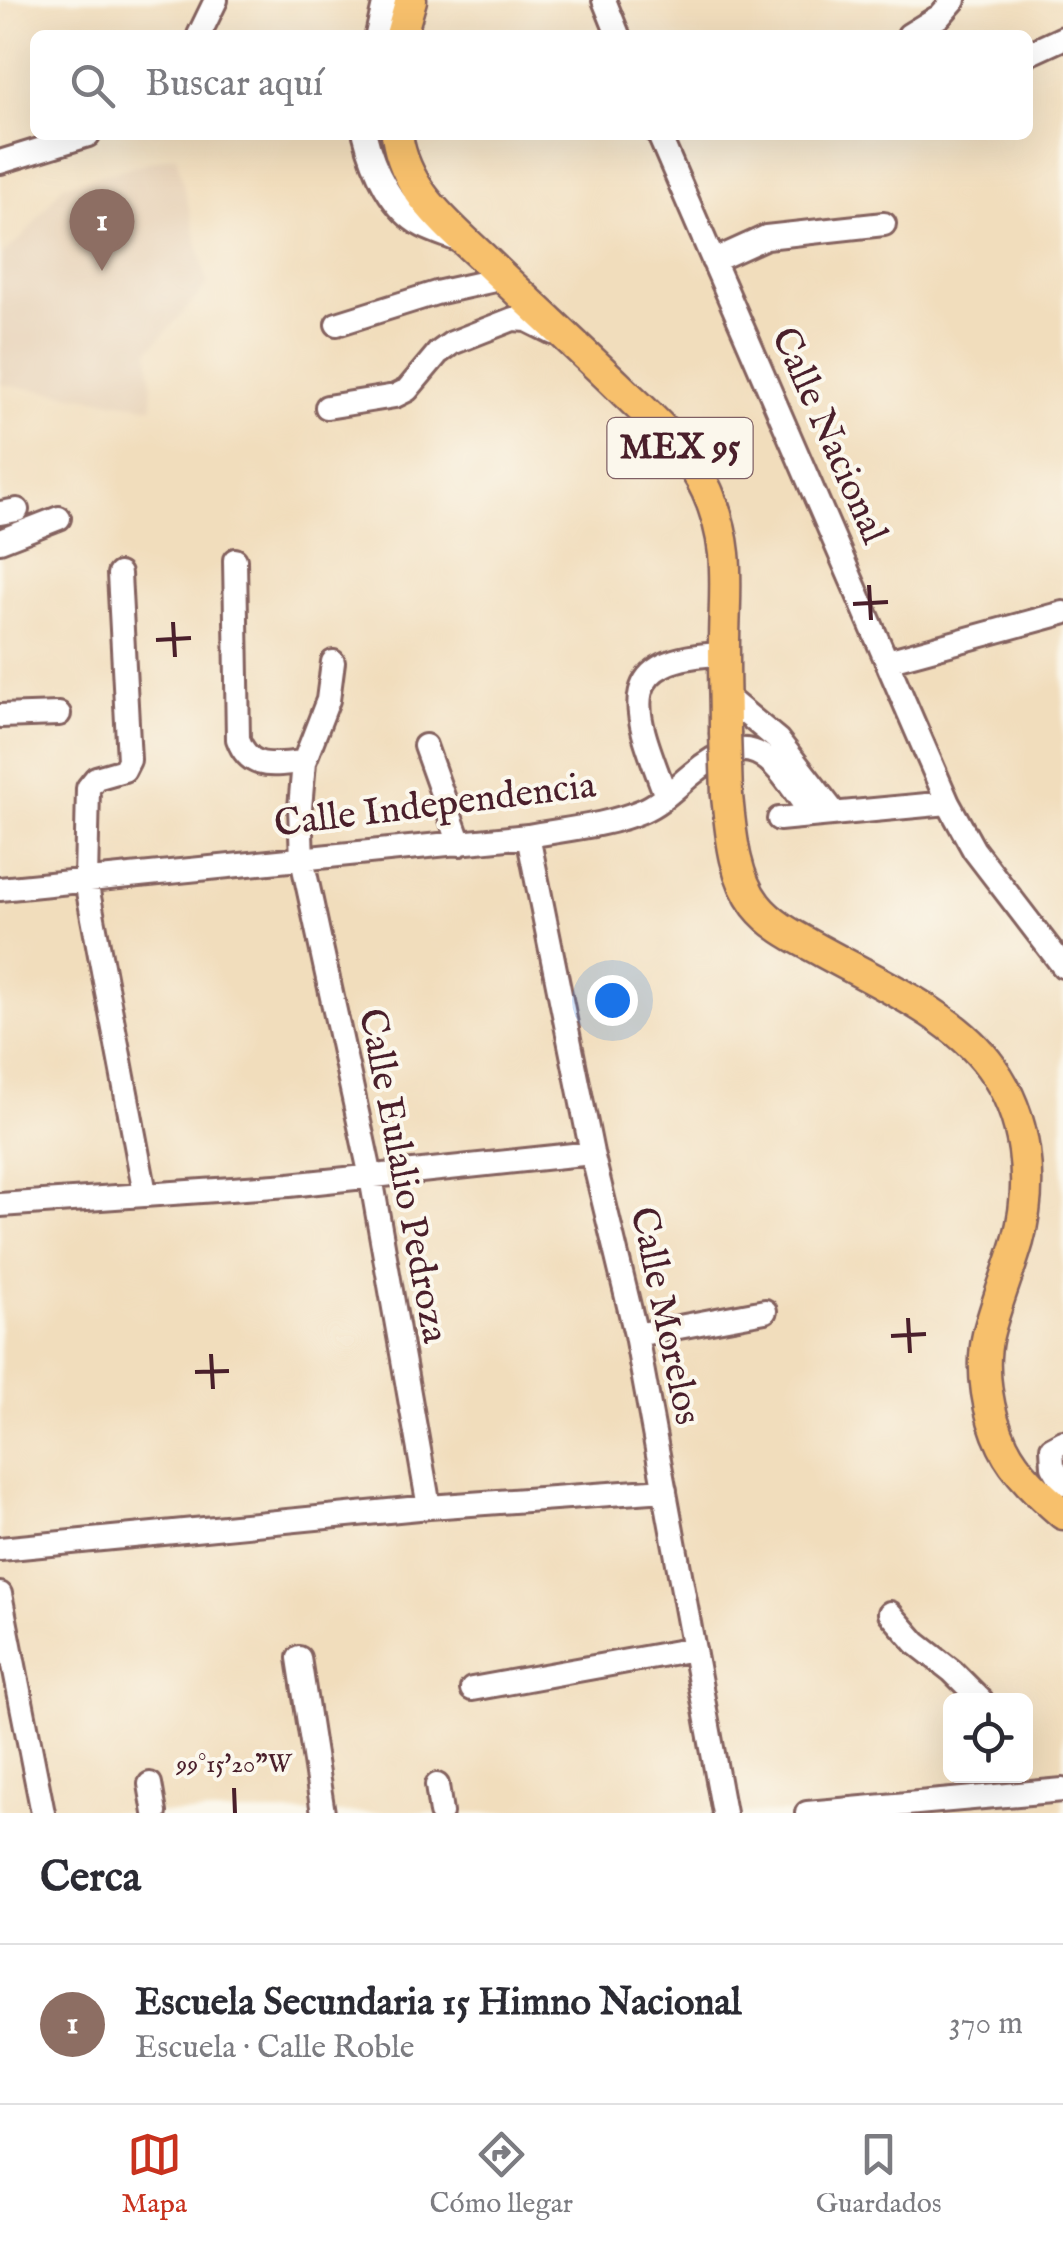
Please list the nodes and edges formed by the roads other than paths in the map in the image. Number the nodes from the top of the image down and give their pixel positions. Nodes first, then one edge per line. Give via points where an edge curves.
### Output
1 (216, 0) edge
2 (386, 0) edge
3 (412, 0) edge
4 (604, 0) edge
5 (954, 0) edge
6 (201, 30) edge
7 (378, 30) edge
8 (403, 30) edge
9 (616, 30) edge
10 (917, 30) edge
11 (1063, 38) edge
12 (1033, 52) edge
13 (72, 140) edge
14 (367, 140) edge
15 (399, 140) edge
16 (661, 140) edge
17 (0, 162) edge
18 (884, 224) dead end
19 (468, 244) junction
20 (713, 261) junction
21 (504, 278) junction
22 (337, 324) dead end
23 (578, 348) junction
24 (326, 407) dead end
25 (58, 518) dead end
26 (0, 541) edge
27 (235, 560) dead end
28 (118, 574) dead end
29 (1063, 613) edge
30 (724, 654) junction
31 (887, 661) junction
32 (333, 662) dead end
33 (725, 696) junction
34 (59, 714) dead end
35 (0, 716) edge
36 (425, 746) dead end
37 (304, 762) junction
38 (666, 796) junction
39 (948, 803) junction
40 (822, 813) junction
41 (779, 819) dead end
42 (528, 836) junction
43 (460, 844) junction
44 (302, 859) junction
45 (86, 882) junction
46 (0, 889) edge
47 (1060, 954) edge
48 (592, 1153) junction
49 (371, 1178) junction
50 (146, 1193) junction
51 (0, 1204) edge
52 (765, 1310) dead end
53 (636, 1335) junction
54 (1063, 1442) edge
55 (1063, 1483) edge
56 (665, 1490) junction
57 (428, 1508) junction
58 (1063, 1514) edge
59 (0, 1550) edge
60 (0, 1594) edge
61 (890, 1613) dead end
62 (694, 1648) junction
63 (299, 1658) dead end
64 (472, 1689) dead end
65 (974, 1693) edge
66 (26, 1725) junction
67 (0, 1729) edge
68 (150, 1784) dead end
69 (436, 1785) dead end
70 (995, 1786) edge
71 (1063, 1790) edge
72 (43, 1813) edge
73 (155, 1813) edge
74 (323, 1813) edge
75 (440, 1813) edge
76 (724, 1813) edge
77 (808, 1813) edge

1 - 6 street
2 - 7 street
3 - 8 main road
4 - 9 street
5 - 10 street
11 - 12 street
13 - 17 street
14 - 19 street via 402,210 420,225
15 - 19 main road, MEX 95 via 423,199
16 - 20 street, Calle Nacional
18 - 20 street via 766,237
19 - 21 main road, MEX 95
20 - 31 street, Calle Nacional
21 - 22 street
21 - 23 main road, MEX 95
23 - 24 street via 538,324 513,320 452,343 395,396
23 - 30 main road, MEX 95 via 691,460 708,492 728,567
25 - 26 street
27 - 37 street via 238,739 257,763
28 - 45 street via 129,760 124,770 96,778 88,788
29 - 31 street
30 - 33 main road, MEX 95
30 - 38 street via 662,664 638,695 646,744
31 - 39 street, Calle Nacional
32 - 37 street, Calle Eulalio Pedroza via 328,700
33 - 40 street via 778,740
33 - 58 main road, MEX 95, bridge via 726,796 739,872 754,904 787,932 965,1037 1008,1097 1027,1187 988,1338 987,1385 1004,1449
34 - 35 street
36 - 43 street
37 - 44 street, Calle Eulalio Pedroza
38 - 40 street, Calle Independencia via 718,756 755,751 772,759
38 - 42 street, Calle Independencia via 606,822
39 - 40 street
39 - 47 street, Calle Nacional via 974,850
40 - 41 street
42 - 43 street, Calle Independencia
42 - 48 street, Calle Morelos
43 - 44 street, Calle Independencia
44 - 45 street, Calle Independencia
44 - 49 street, Calle Eulalio Pedroza
45 - 46 street, Calle Independencia
45 - 50 street
48 - 49 street
48 - 53 street, Calle Morelos
49 - 50 street
49 - 57 street, Calle Eulalio Pedroza
50 - 51 street
52 - 53 street
53 - 56 street, Calle Morelos
54 - 55 street via 1050,1455
56 - 57 street
56 - 62 street, Calle Morelos
57 - 59 street
60 - 66 street
61 - 65 street
62 - 64 street
62 - 76 street, Calle Morelos
63 - 74 street
66 - 67 street
66 - 72 street
68 - 73 street
69 - 75 street
70 - 71 street
70 - 77 street

